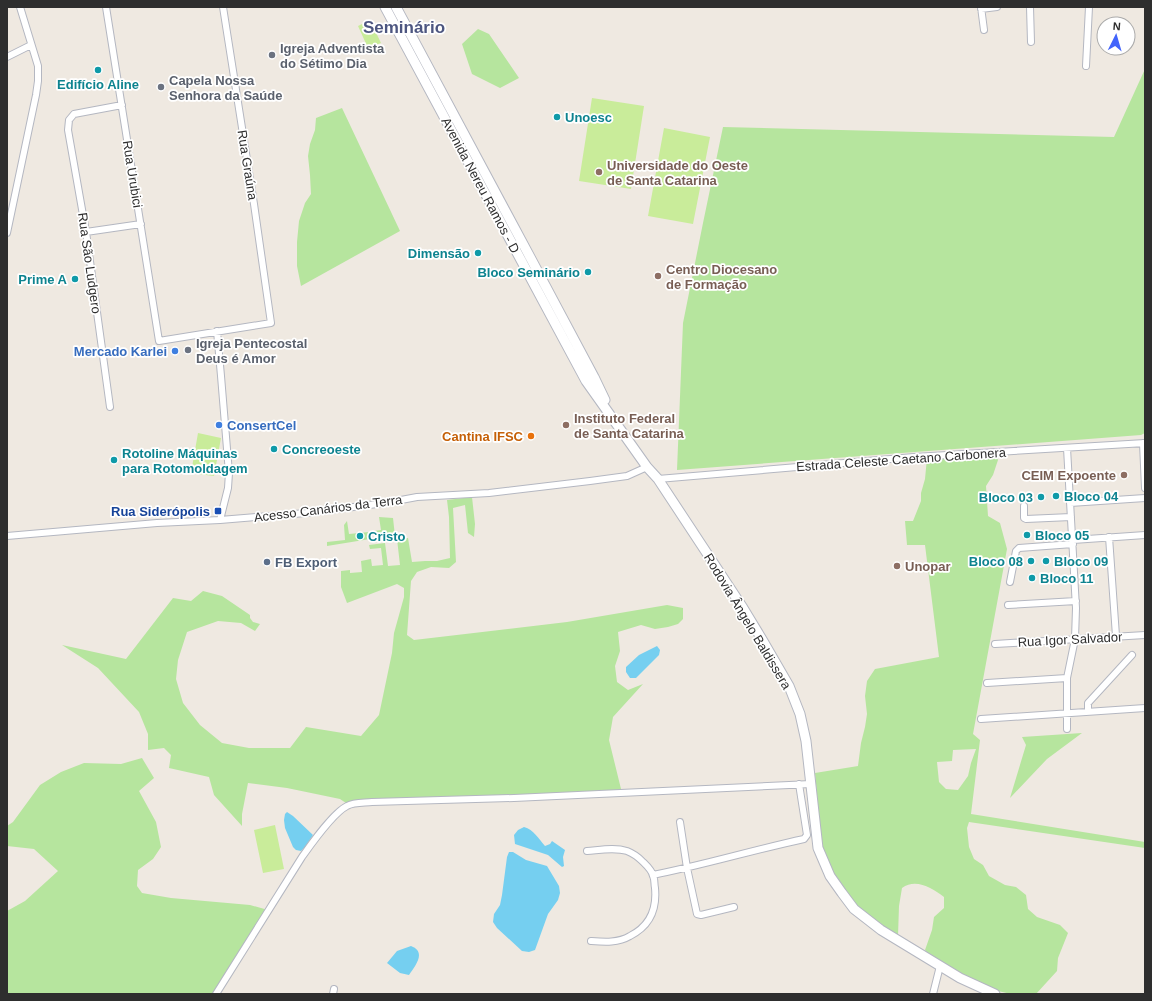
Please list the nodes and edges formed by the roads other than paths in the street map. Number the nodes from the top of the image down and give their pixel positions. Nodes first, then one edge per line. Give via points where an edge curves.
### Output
1 (20, 7) edge
2 (106, 7) edge
3 (223, 7) edge
4 (385, 7) edge
5 (396, 7) edge
6 (997, 7) edge
7 (1030, 7) edge
8 (1090, 7) edge
9 (981, 8) edge
10 (984, 30) dead end
11 (1031, 42) dead end
12 (31, 45) junction
13 (7, 57) edge
14 (1086, 66) dead end
15 (122, 105) junction
16 (478, 170) junction
17 (141, 224) junction
18 (86, 232) junction
19 (7, 233) edge
20 (216, 331) junction
21 (110, 407) dead end
22 (1144, 443) edge
23 (1067, 448) junction
24 (647, 467) junction
25 (658, 479) junction
26 (1145, 488) edge
27 (1145, 498) edge
28 (1070, 503) junction
29 (1024, 506) dead end
30 (1071, 517) junction
31 (220, 520) junction
32 (1145, 535) edge
33 (7, 536) edge
34 (1109, 537) junction
35 (1073, 542) junction
36 (1010, 582) dead end
37 (1076, 600) junction
38 (1008, 605) dead end
39 (1145, 635) edge
40 (1116, 636) junction
41 (1075, 640) junction
42 (995, 644) dead end
43 (1132, 655) dead end
44 (1067, 678) junction
45 (987, 683) dead end
46 (1145, 708) edge
47 (1088, 712) junction
48 (1066, 713) junction
49 (981, 719) dead end
50 (1067, 729) dead end
51 (799, 784) junction
52 (811, 784) junction
53 (680, 822) dead end
54 (587, 851) dead end
55 (687, 868) junction
56 (653, 875) junction
57 (734, 907) dead end
58 (591, 941) dead end
59 (940, 966) junction
60 (216, 994) edge
61 (933, 994) edge
62 (995, 994) edge

1 - 12 street
2 - 15 street, Rua Urubici
3 - 20 street, Rua Graúna via 271,323
4 - 16 street, Avenida Nereu Ramos - D
5 - 16 street, Avenida Nereu Ramos - D
6 - 9 street
7 - 11 street
8 - 14 street
9 - 10 street
12 - 13 street
12 - 19 street via 38,66 38,81
15 - 17 street, Rua Urubici
15 - 18 street, Rua São Ludgero via 81,112 74,114 69,120 68,130
16 - 24 street, Avenida Nereu Ramos - D via 594,377 616,423
17 - 18 street
17 - 20 street, Rua Urubici via 159,341
18 - 21 street, Rua São Ludgero
20 - 31 street via 229,473
22 - 23 street, Estrada Celeste Caetano Carbonera
22 - 26 street
23 - 25 street, Estrada Celeste Caetano Carbonera
23 - 28 street
24 - 25 street, Avenida Nereu Ramos - D
24 - 31 street, Acesso Canários da Terra via 627,476 590,481 489,493 417,497 312,512
25 - 52 street, Rodovia Ângelo Baldissera via 764,641 789,686 800,714
27 - 28 street
28 - 30 street
29 - 30 street via 1026,519
30 - 35 street
31 - 33 street, Acesso Canários da Terra
32 - 34 street
34 - 35 street
34 - 40 street
35 - 36 street via 1018,548
35 - 37 street
37 - 38 street
37 - 41 street
39 - 40 street, Rua Igor Salvador
40 - 41 street, Rua Igor Salvador
41 - 42 street, Rua Igor Salvador
41 - 44 street
43 - 47 street via 1088,703
44 - 45 street
44 - 48 street
46 - 47 street
47 - 48 street
48 - 49 street
48 - 50 street
51 - 52 street
51 - 55 street via 807,835 804,839
51 - 60 street via 349,805 339,810 302,857
52 - 59 street, Rodovia Ângelo Baldissera via 818,848 830,876 842,894 854,909 881,930
53 - 55 street
54 - 56 street via 628,851 648,867
55 - 56 street
55 - 57 street via 697,914
56 - 58 street via 656,898 648,923 631,936 620,940
59 - 61 street
59 - 62 street, Rodovia Ângelo Baldissera

